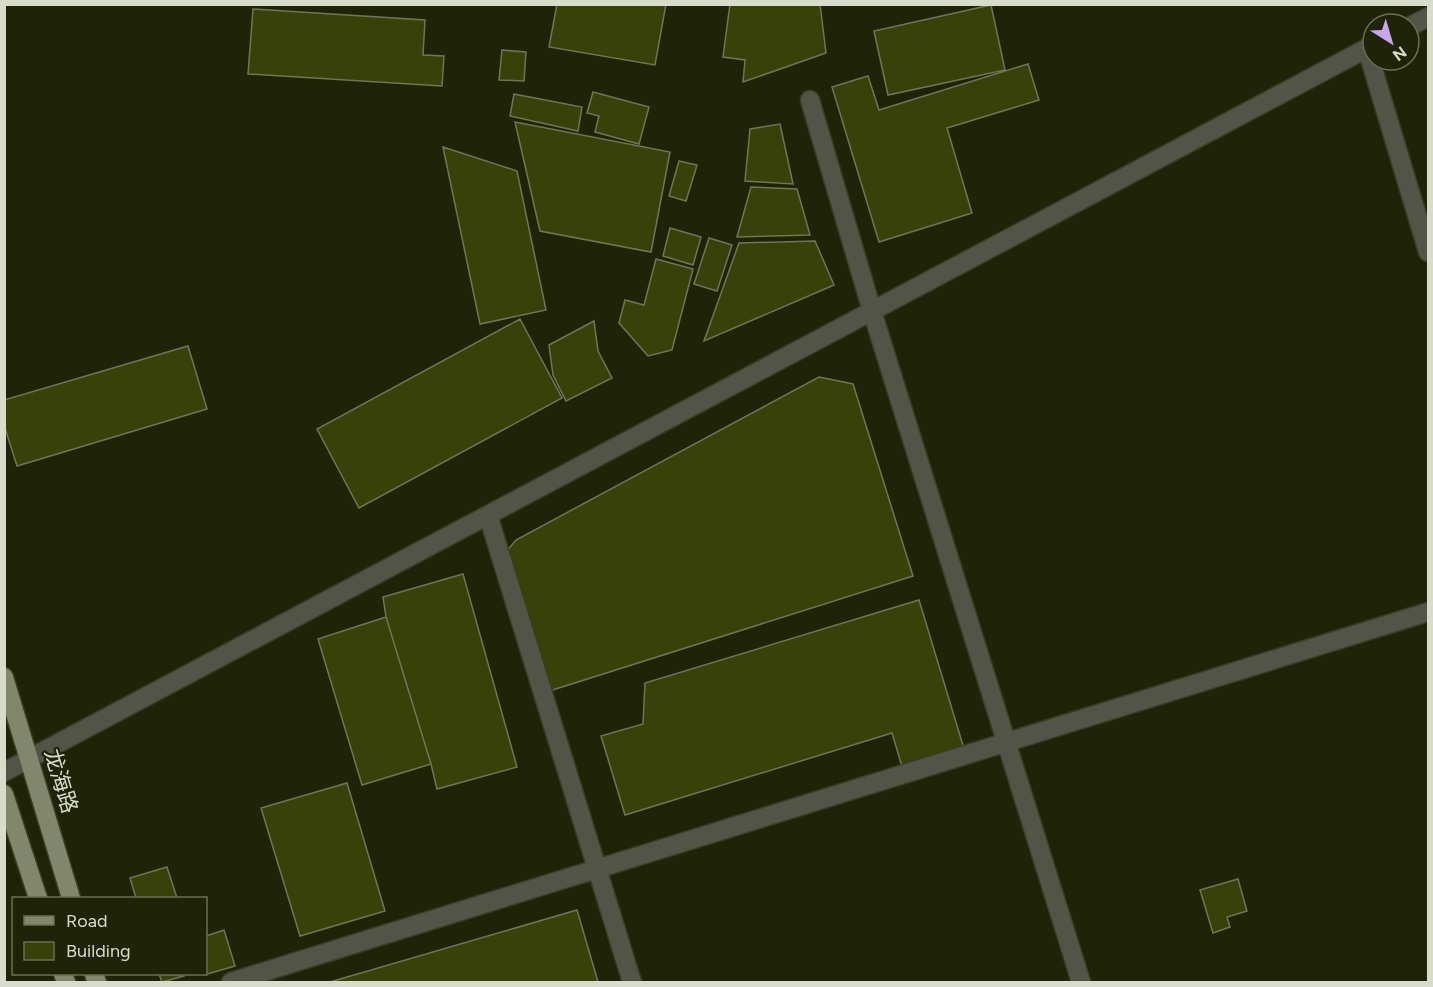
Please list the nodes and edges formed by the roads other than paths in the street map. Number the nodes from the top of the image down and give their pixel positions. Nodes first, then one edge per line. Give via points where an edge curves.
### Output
1 (1361, 52) edge
2 (1377, 72) edge
3 (810, 100) dead end
4 (1428, 252) edge
5 (872, 311) junction
6 (488, 515) junction
7 (1428, 612) edge
8 (4, 677) edge
9 (1007, 742) junction
10 (29, 760) junction
11 (4, 772) edge
12 (4, 794) edge
13 (597, 868) junction
14 (38, 897) edge
15 (71, 897) edge
16 (231, 982) edge
17 (632, 982) edge
18 (1081, 982) edge

1 - 5 street
2 - 4 street
3 - 5 street
5 - 6 street
5 - 9 street
6 - 10 street
6 - 13 street
7 - 9 street
8 - 10 main road, 龙海路
9 - 13 street
9 - 18 street
10 - 11 street
10 - 15 main road, 龙海路
12 - 14 main road
13 - 16 street
13 - 17 street

